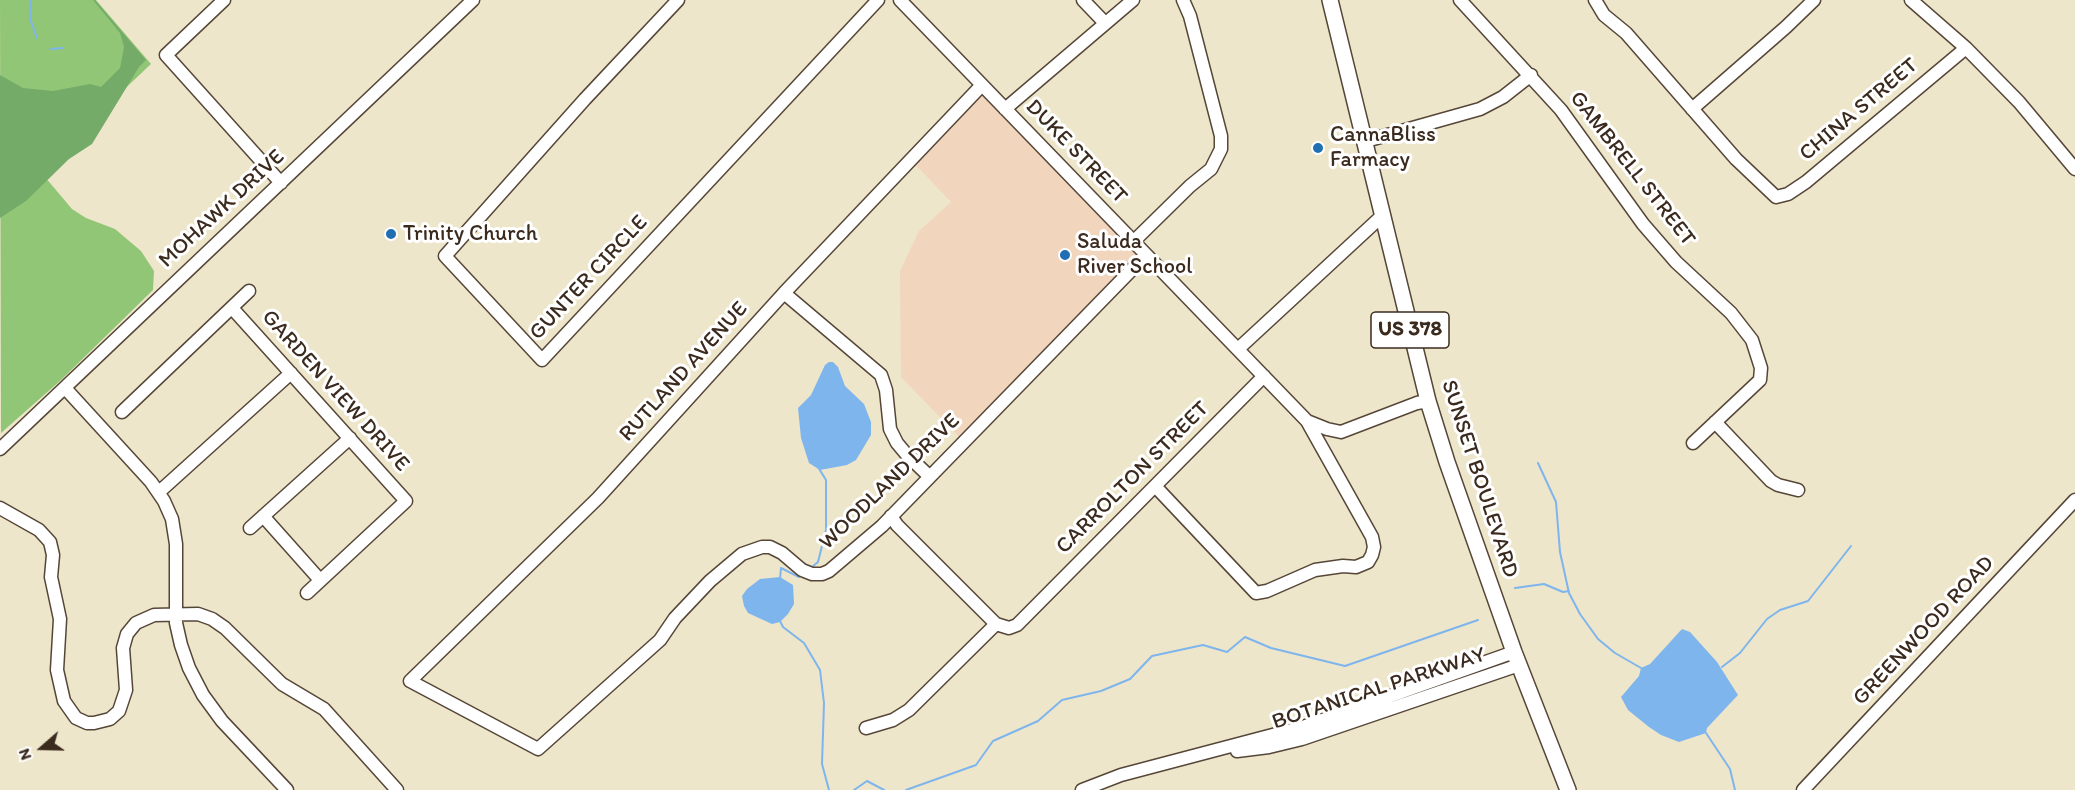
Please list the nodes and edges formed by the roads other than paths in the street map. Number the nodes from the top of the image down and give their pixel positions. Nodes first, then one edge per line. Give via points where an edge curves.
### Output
1 (224, 0) edge
2 (473, 0) edge
3 (678, 0) edge
4 (878, 0) edge
5 (900, 0) edge
6 (1083, 0) edge
7 (1134, 0) edge
8 (1183, 0) edge
9 (1330, 0) edge
10 (1460, 0) edge
11 (1595, 0) edge
12 (1814, 0) edge
13 (1911, 0) edge
14 (1105, 23) junction
15 (1966, 48) junction
16 (1531, 75) junction
17 (982, 85) junction
18 (1005, 109) junction
19 (1692, 109) junction
20 (1365, 141) junction
21 (2075, 169) edge
22 (281, 183) junction
23 (1383, 215) junction
24 (1133, 242) junction
25 (1146, 255) junction
26 (249, 291) dead end
27 (784, 293) junction
28 (231, 308) junction
29 (1238, 349) junction
30 (291, 373) junction
31 (1264, 376) junction
32 (64, 388) junction
33 (1428, 401) junction
34 (122, 412) dead end
35 (1307, 421) junction
36 (1715, 422) junction
37 (350, 438) junction
38 (1693, 442) dead end
39 (0, 449) edge
40 (928, 476) junction
41 (1155, 486) junction
42 (1798, 490) dead end
43 (159, 492) junction
44 (2075, 500) edge
45 (0, 508) edge
46 (263, 516) junction
47 (891, 516) junction
48 (250, 528) dead end
49 (320, 580) junction
50 (306, 593) dead end
51 (175, 613) junction
52 (996, 624) junction
53 (1516, 658) junction
54 (866, 728) dead end
55 (538, 750) joint
56 (1566, 789) edge
57 (287, 790) edge
58 (397, 790) edge
59 (1082, 790) edge
60 (1803, 790) edge

1 - 22 street via 166,55
2 - 22 street, MOHAWK DRIVE
3 - 4 street, GUNTER CIRCLE via 445,256 542,360
5 - 17 street, DUKE STREET
6 - 14 street
7 - 14 street
8 - 24 street via 1221,136 1221,149 1211,170
9 - 20 main road, SUNSET BOULEVARD / US 378
10 - 16 street, GAMBRELL STREET
11 - 19 street via 1604,15 1626,33
12 - 19 street
13 - 15 street
14 - 18 street
15 - 19 street, CHINA STREET via 1806,182 1776,197
15 - 21 street via 2019,102
16 - 20 street via 1480,109
16 - 36 street, GAMBRELL STREET via 1580,134 1643,224 1676,262 1731,313 1752,340 1761,368 1760,380
17 - 18 street, DUKE STREET
17 - 27 street, RUTLAND AVENUE
18 - 24 street, DUKE STREET
20 - 23 main road, SUNSET BOULEVARD / US 378
22 - 32 street, MOHAWK DRIVE
23 - 29 street
23 - 33 main road, SUNSET BOULEVARD / US 378
24 - 25 street, DUKE STREET
25 - 29 street, DUKE STREET
25 - 40 street, WOODLAND DRIVE
26 - 28 street
27 - 40 street via 881,375 890,429 897,443
27 - 55 street, RUTLAND AVENUE via 598,498 410,681
28 - 30 street, GARDEN VIEW DRIVE
28 - 34 street
29 - 31 street, DUKE STREET
30 - 37 street, GARDEN VIEW DRIVE
30 - 43 street
31 - 35 street, DUKE STREET
31 - 41 street, CARROLTON STREET
32 - 39 street, MOHAWK DRIVE
32 - 43 street
33 - 35 street, DUKE STREET via 1341,432
33 - 53 main road, SUNSET BOULEVARD / US 378
35 - 41 street via 1372,537 1374,547 1368,562 1356,567 1316,570 1256,593
36 - 38 street
36 - 42 street via 1771,481
37 - 46 street
37 - 49 street, GARDEN VIEW DRIVE via 406,501
40 - 47 street, WOODLAND DRIVE
41 - 52 street, CARROLTON STREET via 1017,626
43 - 51 street via 172,519 177,544
44 - 60 street, GREENWOOD ROAD
45 - 51 street via 39,530 50,543 51,577 60,620 57,670 64,701 76,718 94,723 115,715 126,690 122,653 127,634 147,616
46 - 48 street
46 - 49 street
47 - 52 street
47 - 55 street, WOODLAND DRIVE via 822,574 802,570 770,547 742,554 710,581 660,640
49 - 50 street
51 - 57 street via 184,656 203,695
51 - 58 street via 198,614 225,628 276,680 330,714
52 - 54 street via 909,710 893,720
53 - 56 main road, SUNSET BOULEVARD / US 378
53 - 59 street, BOTANICAL PARKWAY via 1303,727 1121,775

